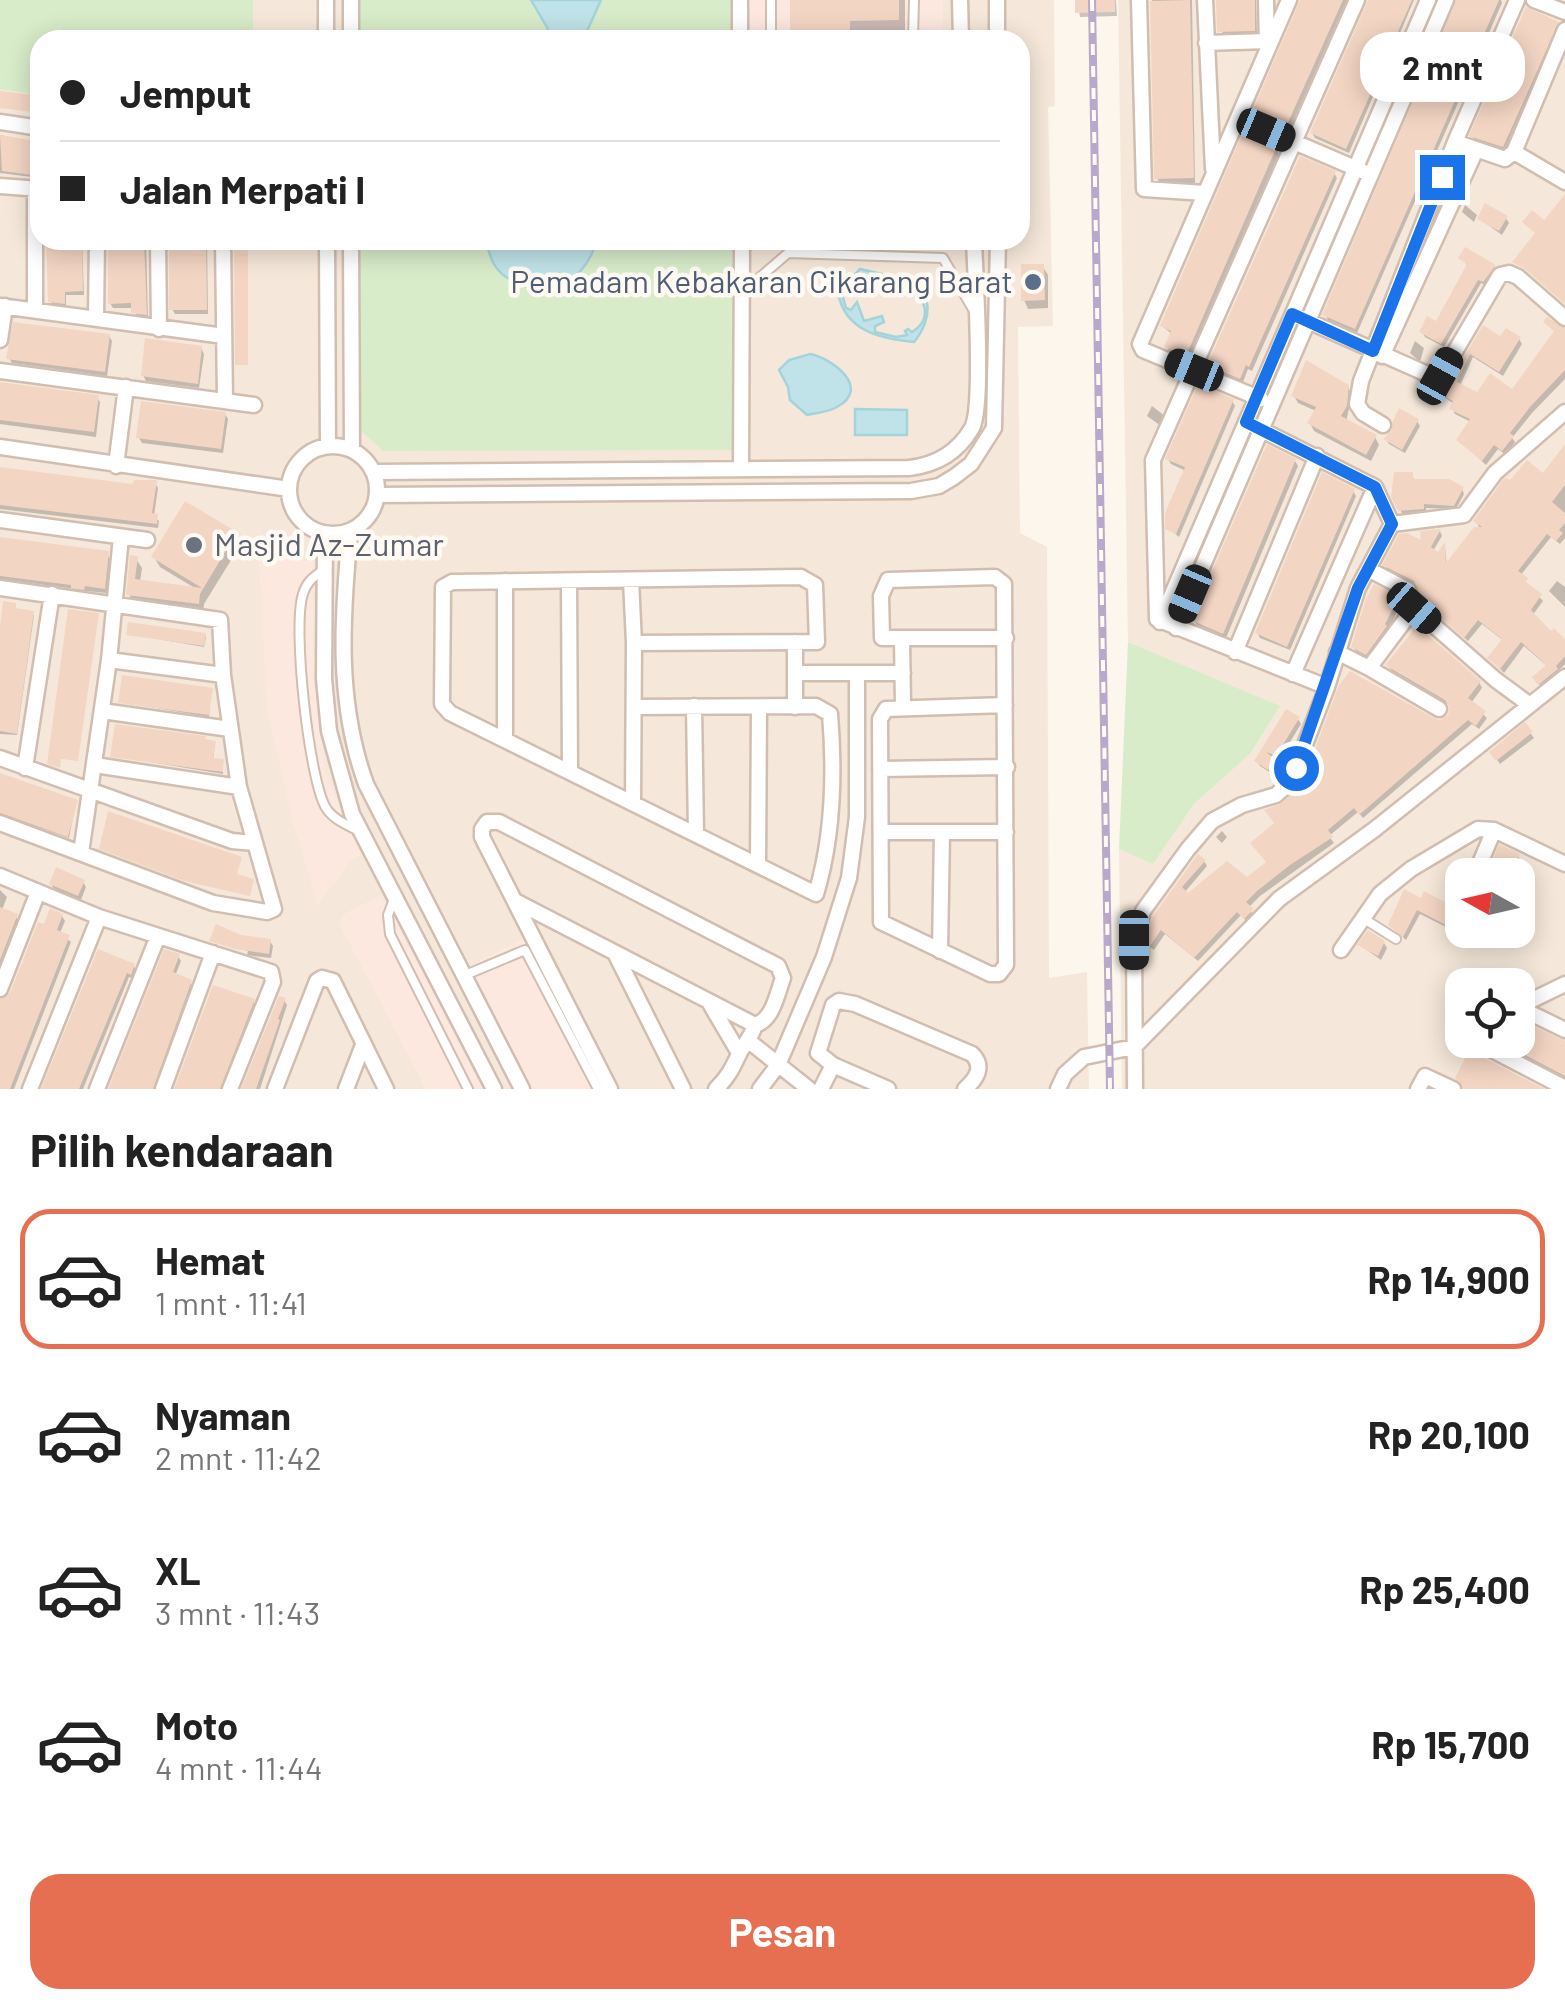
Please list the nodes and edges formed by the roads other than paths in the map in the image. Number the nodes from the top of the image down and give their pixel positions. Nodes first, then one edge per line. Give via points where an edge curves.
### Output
1 (326, 0) edge
2 (350, 0) edge
3 (740, 0) edge
4 (771, 0) edge
5 (914, 0) edge
6 (960, 0) edge
7 (997, 0) edge
8 (1139, 0) edge
9 (1206, 0) edge
10 (1266, 0) edge
11 (1289, 0) edge
12 (1356, 0) edge
13 (1428, 0) edge
14 (1446, 0) edge
15 (1517, 0) edge
16 (1534, 0) edge
17 (1565, 12) edge
18 (326, 30) edge
19 (351, 30) edge
20 (740, 30) edge
21 (771, 30) edge
22 (914, 30) edge
23 (961, 30) edge
24 (998, 30) edge
25 (1565, 30) edge
26 (1206, 43) junction
27 (1267, 47) junction
28 (1548, 72) junction
29 (1565, 80) edge
30 (1238, 118) junction
31 (0, 122) edge
32 (30, 126) edge
33 (1294, 142) junction
34 (1456, 142) junction
35 (1476, 150) junction
36 (1514, 152) junction
37 (1356, 168) junction
38 (1213, 174) junction
39 (1370, 174) junction
40 (1565, 182) edge
41 (0, 186) edge
42 (30, 188) edge
43 (1206, 193) junction
44 (36, 250) edge
45 (97, 250) edge
46 (158, 250) edge
47 (223, 250) edge
48 (327, 250) edge
49 (351, 250) edge
50 (742, 250) edge
51 (974, 250) edge
52 (998, 250) edge
53 (742, 294) junction
54 (2, 306) edge
55 (35, 310) junction
56 (1292, 314) junction
57 (976, 315) junction
58 (1565, 318) edge
59 (96, 319) junction
60 (1307, 320) junction
61 (159, 329) junction
62 (224, 336) junction
63 (0, 340) edge
64 (1377, 354) junction
65 (0, 370) edge
66 (1194, 370) junction
67 (126, 388) junction
68 (1256, 397) junction
69 (225, 401) junction
70 (1271, 404) junction
71 (254, 405) dead end
72 (1246, 422) junction
73 (1562, 422) edge
74 (1382, 425) dead end
75 (1261, 428) junction
76 (328, 446) junction
77 (0, 447) edge
78 (352, 449) junction
79 (1317, 456) junction
80 (116, 466) junction
81 (741, 470) junction
82 (374, 472) junction
83 (1375, 487) junction
84 (289, 489) junction
85 (377, 495) junction
86 (0, 520) edge
87 (1392, 524) junction
88 (350, 531) junction
89 (324, 534) junction
90 (121, 537) junction
91 (147, 540) dead end
92 (1368, 569) junction
93 (322, 570) junction
94 (505, 580) junction
95 (631, 580) junction
96 (568, 582) junction
97 (0, 588) edge
98 (52, 594) junction
99 (116, 606) junction
100 (1414, 608) junction
101 (1160, 622) junction
102 (1176, 628) junction
103 (902, 638) junction
104 (1006, 638) junction
105 (634, 642) junction
106 (795, 642) junction
107 (1234, 652) junction
108 (1337, 652) junction
109 (110, 660) junction
110 (1369, 668) junction
111 (796, 672) junction
112 (858, 673) junction
113 (903, 674) junction
114 (1293, 674) junction
115 (223, 675) junction
116 (1565, 677) edge
117 (1326, 687) junction
118 (1005, 704) junction
119 (1530, 705) junction
120 (694, 706) junction
121 (795, 706) junction
122 (903, 706) junction
123 (634, 707) junction
124 (760, 708) junction
125 (1439, 709) dead end
126 (102, 711) junction
127 (230, 729) junction
128 (505, 740) junction
129 (0, 758) edge
130 (95, 765) junction
131 (1006, 767) junction
132 (26, 768) junction
133 (570, 769) junction
134 (880, 769) junction
135 (239, 787) junction
136 (91, 790) junction
137 (632, 801) junction
138 (0, 823) edge
139 (1494, 830) junction
140 (361, 832) junction
141 (881, 832) junction
142 (942, 832) junction
143 (1006, 832) junction
144 (696, 834) junction
145 (254, 843) junction
146 (80, 853) junction
147 (1482, 858) edge
148 (758, 864) junction
149 (1565, 864) edge
150 (0, 876) edge
151 (38, 892) junction
152 (394, 898) junction
153 (515, 901) junction
154 (98, 917) junction
155 (1362, 917) junction
156 (158, 936) junction
157 (1396, 939) dead end
158 (1341, 950) dead end
159 (940, 951) junction
160 (615, 952) junction
161 (213, 953) junction
162 (463, 976) junction
163 (1565, 984) edge
164 (0, 989) edge
165 (1535, 999) edge
166 (708, 1000) junction
167 (1535, 1015) edge
168 (755, 1025) junction
169 (1565, 1030) edge
170 (363, 1046) junction
171 (1134, 1047) junction
172 (744, 1048) junction
173 (1508, 1058) edge
174 (778, 1065) junction
175 (832, 1065) junction
176 (1565, 1088) edge
177 (30, 1089) edge
178 (96, 1089) edge
179 (163, 1089) edge
180 (230, 1089) edge
181 (275, 1089) edge
182 (346, 1089) edge
183 (386, 1089) edge
184 (468, 1089) edge
185 (494, 1089) edge
186 (522, 1089) edge
187 (598, 1089) edge
188 (610, 1089) edge
189 (683, 1089) edge
190 (716, 1089) edge
191 (760, 1089) edge
192 (808, 1089) edge
193 (821, 1089) edge
194 (888, 1089) edge
195 (964, 1089) edge
196 (1058, 1089) edge
197 (1134, 1089) edge
198 (1418, 1089) edge
199 (1453, 1089) edge

1 - 18 street
2 - 19 street
3 - 20 street
4 - 21 lane
5 - 22 lane
6 - 23 street
7 - 24 street
8 - 43 street via 1144,189
9 - 26 street
10 - 27 street
11 - 27 street
12 - 33 street
13 - 37 street
14 - 39 street
15 - 34 street
16 - 17 street
25 - 28 street
26 - 27 street
26 - 38 street
27 - 30 street
28 - 29 street
28 - 36 street
30 - 33 street
30 - 38 street
31 - 32 street
33 - 37 street
33 - 66 street
34 - 35 street
34 - 64 street
35 - 36 street via 1506,158
35 - 64 street
36 - 40 street
37 - 39 street
37 - 56 street
38 - 43 street
39 - 60 street
41 - 42 street
43 - 66 street via 1140,344
44 - 55 street
45 - 59 street
46 - 61 street
47 - 62 street
48 - 76 street
49 - 78 street
50 - 53 street
51 - 57 street
52 - 85 street via 994,428 971,464 938,486
53 - 57 lane via 788,254 943,258
53 - 81 street
54 - 55 street
54 - 63 street
55 - 59 street
56 - 60 street
56 - 68 street
57 - 81 street via 974,425 940,461 909,468
58 - 64 street via 1505,273 1440,376
59 - 61 street
60 - 64 street
60 - 70 street
61 - 62 street
62 - 69 street
64 - 74 street via 1361,380 1357,404
65 - 67 street
66 - 68 street
66 - 101 street via 1152,463
67 - 69 street
67 - 80 street
68 - 70 street
68 - 72 street
69 - 71 street
70 - 75 street
72 - 75 street
72 - 101 street
73 - 87 street via 1496,473 1461,517
75 - 79 street
75 - 102 street
76 - 78 street
76 - 84 street via 305,455
77 - 80 street
78 - 82 street
79 - 83 street
79 - 107 street
80 - 84 street
81 - 82 street
82 - 85 street
83 - 87 street
83 - 114 street
84 - 89 street via 302,522
85 - 88 street via 369,517
86 - 90 street
87 - 92 street
88 - 89 street
88 - 162 street via 343,668 355,753
89 - 93 street
90 - 91 street
90 - 99 street
92 - 100 street via 1408,590
92 - 108 street
93 - 140 street via 329,731
93 - 140 lane via 310,580 300,607 301,678 319,792 331,815
94 - 96 street
94 - 128 street
94 - 128 street via 443,587 442,704
95 - 96 street
95 - 105 street
95 - 106 street via 810,580 817,642
96 - 133 street
97 - 98 street
98 - 99 street
98 - 132 street
99 - 109 street
99 - 115 street via 218,619
100 - 110 street
100 - 119 street
101 - 102 street
102 - 107 street
103 - 104 street
103 - 104 street via 882,638 888,580 987,577 1004,584
103 - 113 street
104 - 118 street
105 - 106 street
105 - 123 street
106 - 111 street
107 - 114 street
108 - 110 street
108 - 117 street
109 - 115 street
109 - 126 street
110 - 125 street
111 - 112 street
111 - 121 street
112 - 113 street
112 - 174 street via 857,818 848,878 836,927
113 - 122 street
114 - 117 street
115 - 127 street
116 - 119 street
117 - 171 street via 1285,787 1212,821 1143,911 1134,940
118 - 122 street
118 - 131 street
119 - 171 street via 1280,898
120 - 123 street
120 - 124 street
120 - 144 street
121 - 124 street
121 - 148 street via 830,714 830,826 816,894
122 - 134 street via 886,708 880,719
123 - 137 street
124 - 148 street
126 - 127 street
126 - 130 street
127 - 135 street
128 - 133 street
129 - 132 street
130 - 135 street
130 - 136 street
131 - 134 street
131 - 143 street
132 - 136 street
133 - 137 street
134 - 141 street
135 - 145 street
136 - 145 street via 232,842
136 - 146 street
137 - 144 street
138 - 146 street
139 - 147 street
139 - 149 street
139 - 155 street via 1472,832 1411,870
140 - 152 street
141 - 142 street
141 - 159 street via 881,922
142 - 143 street
142 - 159 street
143 - 159 street via 1004,970 980,972
144 - 148 street
145 - 146 street via 271,911 214,902
150 - 151 street
151 - 154 street
151 - 164 street
152 - 184 lane via 390,934
152 - 185 street
153 - 160 street
153 - 168 street via 482,837 488,822 778,966 783,978 764,1023
153 - 188 street
154 - 156 street
154 - 177 street
155 - 157 lane
155 - 158 street
156 - 161 street
156 - 178 street
160 - 166 street
160 - 189 street
161 - 179 street
161 - 180 street via 274,976
162 - 186 street
162 - 187 lane via 525,950
163 - 165 street
166 - 168 street
166 - 172 street
167 - 169 street
168 - 172 street
170 - 181 street via 333,980 322,978
170 - 182 street
170 - 183 street
171 - 196 street via 1084,1057
171 - 197 street
172 - 174 street
172 - 190 street
173 - 176 street
174 - 191 street
174 - 192 street
175 - 193 street
175 - 194 street
175 - 195 street via 818,1046 834,1005 846,1001 972,1054 979,1072
198 - 199 street via 1425,1076

